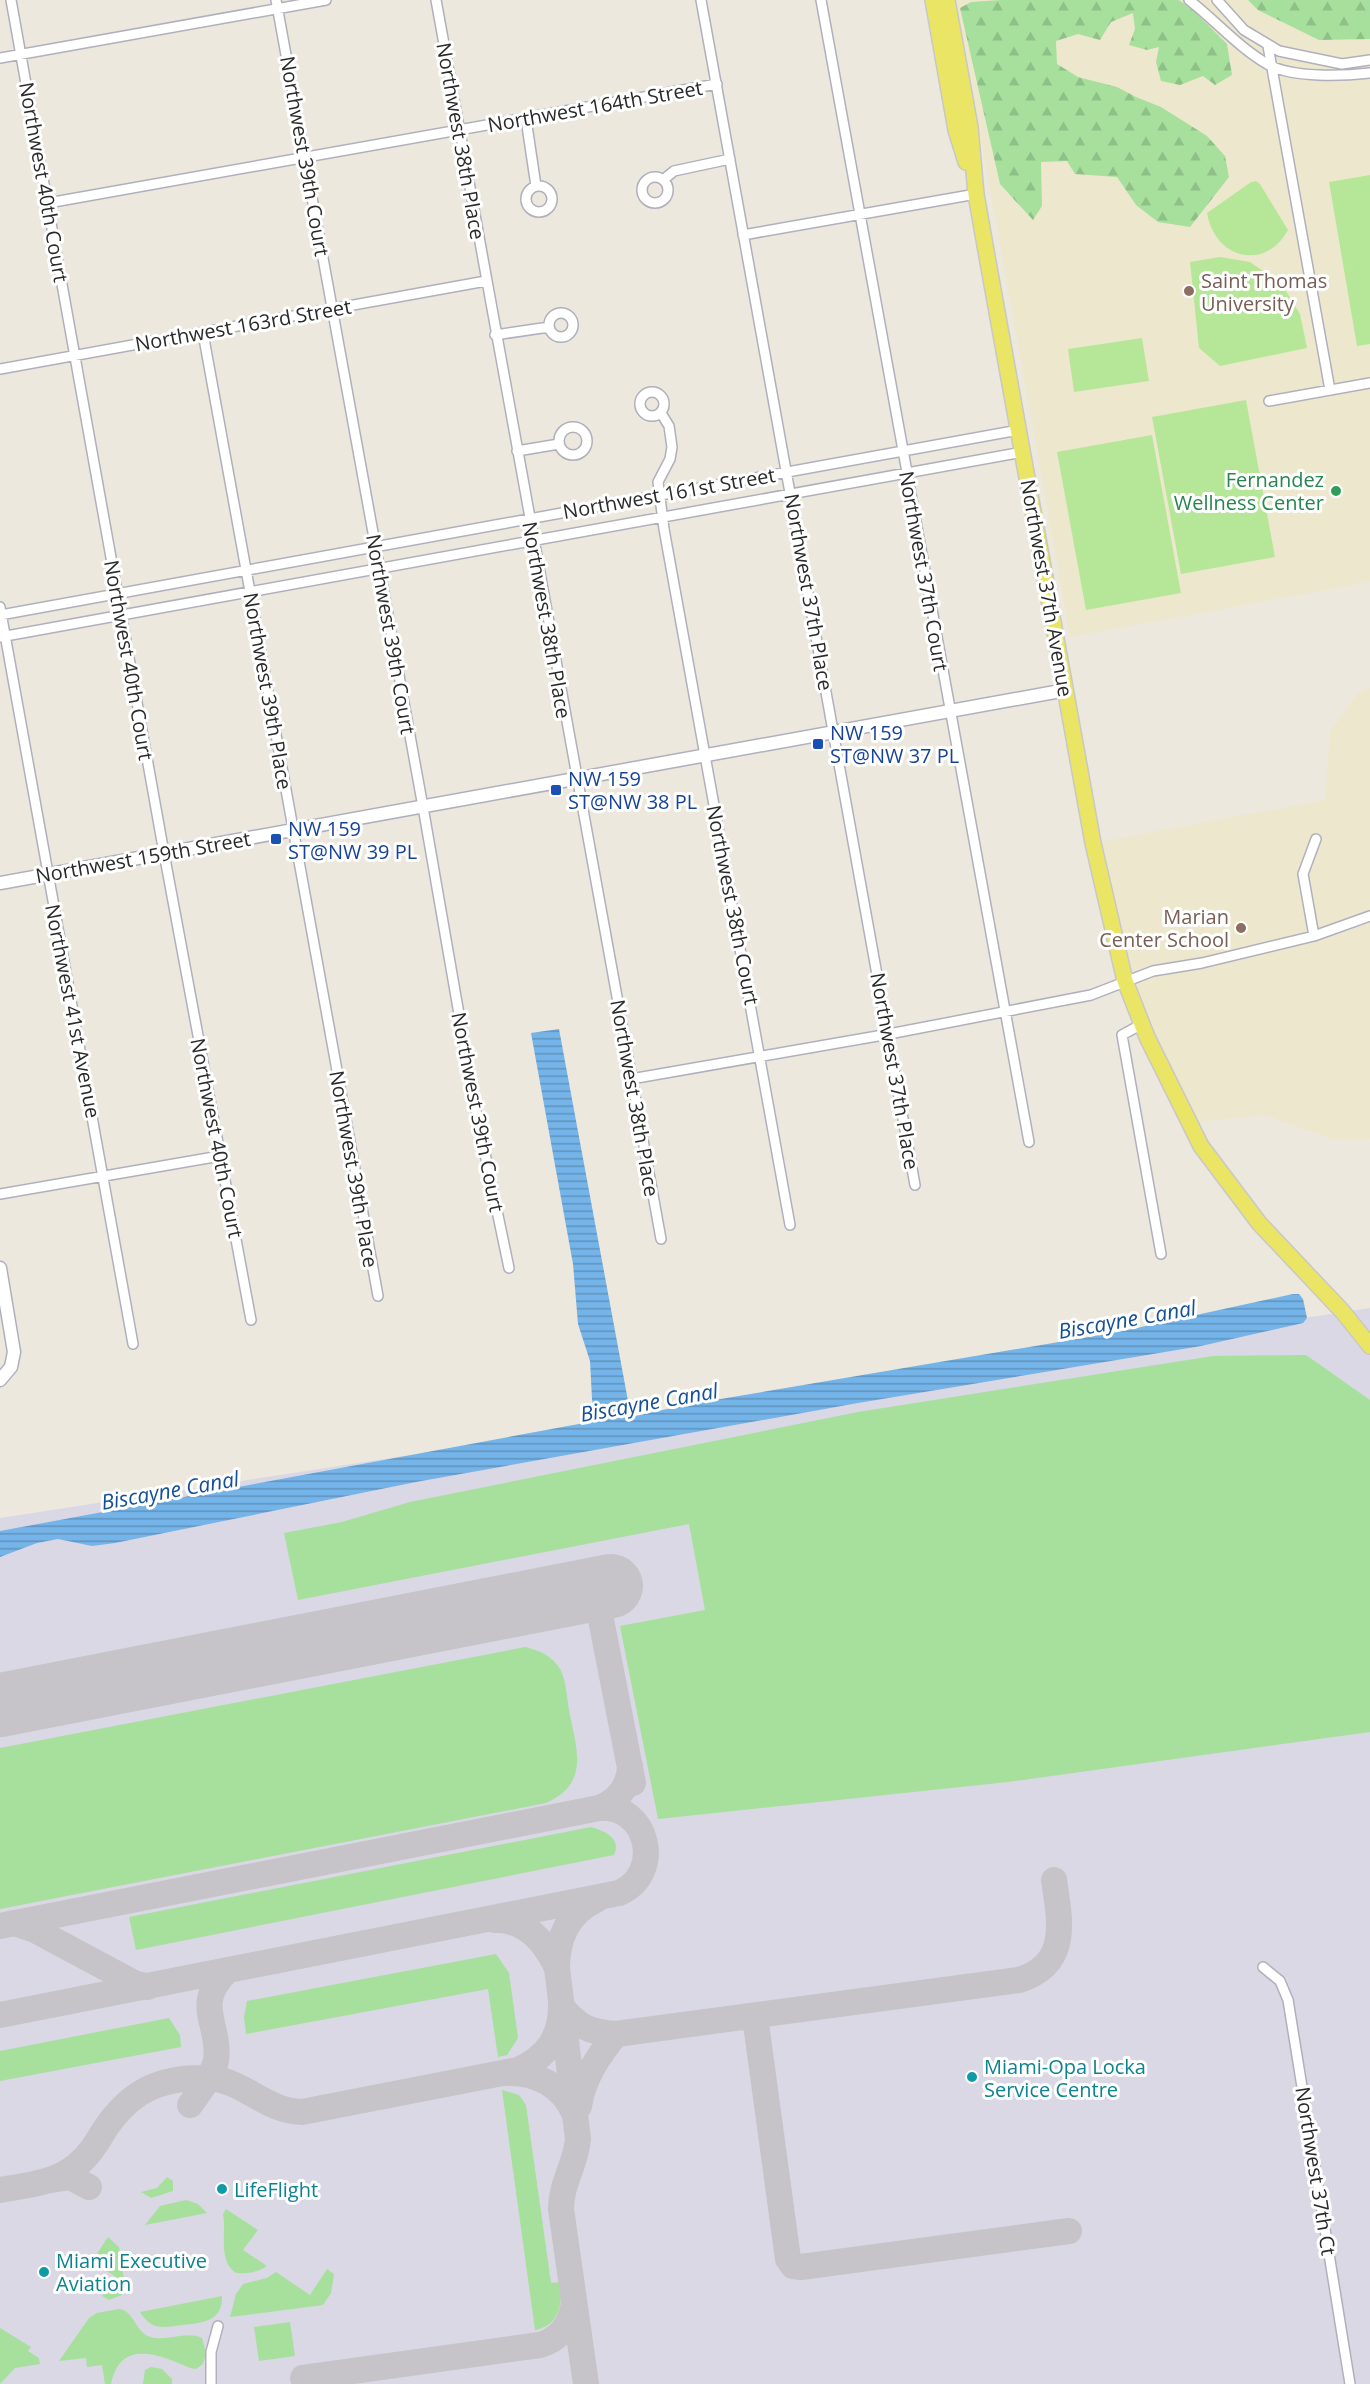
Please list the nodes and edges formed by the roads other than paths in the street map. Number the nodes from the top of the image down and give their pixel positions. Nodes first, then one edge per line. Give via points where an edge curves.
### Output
1 (10, 0) edge
2 (326, 0) edge
3 (436, 0) edge
4 (701, 0) edge
5 (821, 0) edge
6 (933, 0) edge
7 (947, 0) edge
8 (1189, 0) edge
9 (1217, 0) edge
10 (277, 4) edge
11 (1268, 46) junction
12 (21, 54) junction
13 (0, 58) edge
14 (1370, 60) edge
15 (1270, 66) junction
16 (1370, 73) edge
17 (717, 84) junction
18 (526, 119) junction
19 (460, 130) junction
20 (304, 159) junction
21 (730, 159) junction
22 (663, 180) dead end
23 (536, 186) dead end
24 (976, 194) junction
25 (48, 203) junction
26 (860, 213) junction
27 (743, 235) junction
28 (486, 281) junction
29 (333, 309) junction
30 (549, 327) dead end
31 (203, 333) junction
32 (495, 335) junction
33 (75, 356) junction
34 (0, 369) edge
35 (1370, 383) edge
36 (1330, 390) junction
37 (1269, 401) dead end
38 (661, 413) dead end
39 (1018, 430) junction
40 (559, 444) dead end
41 (517, 451) junction
42 (902, 451) junction
43 (1023, 452) junction
44 (787, 472) junction
45 (906, 473) junction
46 (791, 494) junction
47 (659, 495) junction
48 (663, 517) junction
49 (529, 519) junction
50 (533, 540) junction
51 (375, 547) junction
52 (379, 569) junction
53 (246, 570) junction
54 (250, 592) junction
55 (117, 593) junction
56 (0, 612) edge
57 (121, 615) junction
58 (3, 637) edge
59 (1066, 690) junction
60 (950, 711) junction
61 (834, 732) junction
62 (705, 755) junction
63 (576, 779) junction
64 (423, 807) junction
65 (293, 830) junction
66 (1316, 839) dead end
67 (164, 853) junction
68 (48, 874) junction
69 (0, 883) edge
70 (1370, 916) edge
71 (1314, 936) junction
72 (1125, 981) junction
73 (1005, 1011) junction
74 (1142, 1024) junction
75 (889, 1034) junction
76 (761, 1056) junction
77 (631, 1079) junction
78 (1029, 1142) dead end
79 (220, 1156) junction
80 (104, 1175) junction
81 (915, 1185) dead end
82 (0, 1194) edge
83 (790, 1225) dead end
84 (661, 1239) dead end
85 (1161, 1254) dead end
86 (0, 1268) edge
87 (509, 1268) dead end
88 (378, 1296) dead end
89 (251, 1320) dead end
90 (133, 1344) dead end
91 (1370, 1346) edge
92 (3, 1377) edge
93 (1263, 1967) dead end
94 (218, 2326) dead end
95 (212, 2384) edge
96 (1350, 2384) edge

1 - 12 street, Northwest 40th Court
2 - 10 street
3 - 19 street, Northwest 38th Place
4 - 17 street, Northwest 37th Place
5 - 26 street, Northwest 37th Court
6 - 24 main road, Northwest 37th Avenue via 956,130
7 - 24 main road, Northwest 37th Avenue via 970,127
8 - 15 street
9 - 11 street via 1244,30
10 - 12 street
10 - 20 street, Northwest 39th Court
11 - 14 street via 1342,64
11 - 15 street
12 - 13 street
12 - 25 street, Northwest 40th Court
15 - 16 street via 1303,74
15 - 36 street
17 - 18 street, Northwest 164th Street
17 - 21 street, Northwest 37th Place
18 - 19 street, Northwest 164th Street
18 - 23 street
19 - 20 street, Northwest 164th Street
19 - 28 street, Northwest 38th Place
20 - 25 street, Northwest 164th Street
20 - 29 street, Northwest 39th Court
21 - 22 street via 674,171
21 - 27 street, Northwest 37th Place
24 - 26 street
24 - 39 main road, Northwest 37th Avenue
25 - 33 street, Northwest 40th Court
26 - 27 street
26 - 42 street, Northwest 37th Court
27 - 44 street, Northwest 37th Place
28 - 29 street, Northwest 163rd Street
28 - 32 street, Northwest 38th Place
29 - 31 street, Northwest 163rd Street
29 - 51 street, Northwest 39th Court
30 - 32 street
31 - 33 street, Northwest 163rd Street
31 - 53 street, Northwest 39th Place
32 - 41 street, Northwest 38th Place
33 - 34 street, Northwest 163rd Street
33 - 55 street, Northwest 40th Court
35 - 36 street
36 - 37 street
38 - 47 street, Northwest 38th Court via 669,426 672,447 658,482
39 - 42 street, Northwest 161st Street
39 - 43 main road, Northwest 37th Avenue
40 - 41 street
41 - 49 street, Northwest 38th Place
42 - 44 street, Northwest 161st Street
42 - 45 street, Northwest 37th Court
43 - 45 street, Northwest 161st Street
43 - 59 main road, Northwest 37th Avenue
44 - 46 street, Northwest 37th Place
44 - 47 street, Northwest 161st Street
45 - 46 street, Northwest 161st Street
45 - 60 street, Northwest 37th Court
46 - 48 street, Northwest 161st Street
46 - 61 street, Northwest 37th Place
47 - 48 street, Northwest 38th Court
47 - 49 street, Northwest 161st Street
48 - 50 street, Northwest 161st Street
48 - 62 street, Northwest 38th Court
49 - 50 street, Northwest 38th Place
49 - 51 street, Northwest 161st Street
50 - 52 street, Northwest 161st Street
50 - 63 street, Northwest 38th Place
51 - 52 street, Northwest 39th Court
51 - 53 street, Northwest 161st Street
52 - 54 street, Northwest 161st Street
52 - 64 street, Northwest 39th Court
53 - 54 street, Northwest 39th Place
53 - 55 street, Northwest 161st Street
54 - 57 street, Northwest 161st Street
54 - 65 street, Northwest 39th Place
55 - 56 street, Northwest 161st Street
55 - 57 street, Northwest 40th Court
56 - 58 street, Northwest 41st Avenue
57 - 58 street, Northwest 161st Street
57 - 67 street, Northwest 40th Court
58 - 68 street, Northwest 41st Avenue
59 - 60 street, Northwest 159th Street
59 - 72 main road, Northwest 37th Avenue via 1102,889
60 - 61 street, Northwest 159th Street
60 - 73 street, Northwest 37th Court
61 - 62 street, Northwest 159th Street
61 - 75 street, Northwest 37th Place
62 - 63 street, Northwest 159th Street
62 - 76 street, Northwest 38th Court
63 - 64 street, Northwest 159th Street
63 - 77 street, Northwest 38th Place
64 - 65 street, Northwest 159th Street
64 - 87 street, Northwest 39th Court via 475,1106
65 - 67 street, Northwest 159th Street
65 - 88 street, Northwest 39th Place
66 - 71 street via 1303,874
67 - 68 street, Northwest 159th Street
67 - 79 street, Northwest 40th Court
68 - 69 street, Northwest 159th Street
68 - 80 street, Northwest 41st Avenue
70 - 71 street
71 - 72 street via 1153,971
72 - 73 street via 1091,995
72 - 74 main road, Northwest 37th Avenue
73 - 75 street
73 - 78 street, Northwest 37th Court
74 - 85 street via 1122,1035
74 - 91 main road, Northwest 37th Avenue via 1201,1146 1259,1223
75 - 76 street
75 - 81 street, Northwest 37th Place
76 - 77 street
76 - 83 street, Northwest 38th Court
77 - 84 street, Northwest 38th Place
79 - 80 street
79 - 89 street, Northwest 40th Court
80 - 82 street
80 - 90 street, Northwest 41st Avenue
86 - 92 street via 15,1352
93 - 96 street, Northwest 37th Ct via 1280,1981 1288,2000
94 - 95 street via 211,2352

